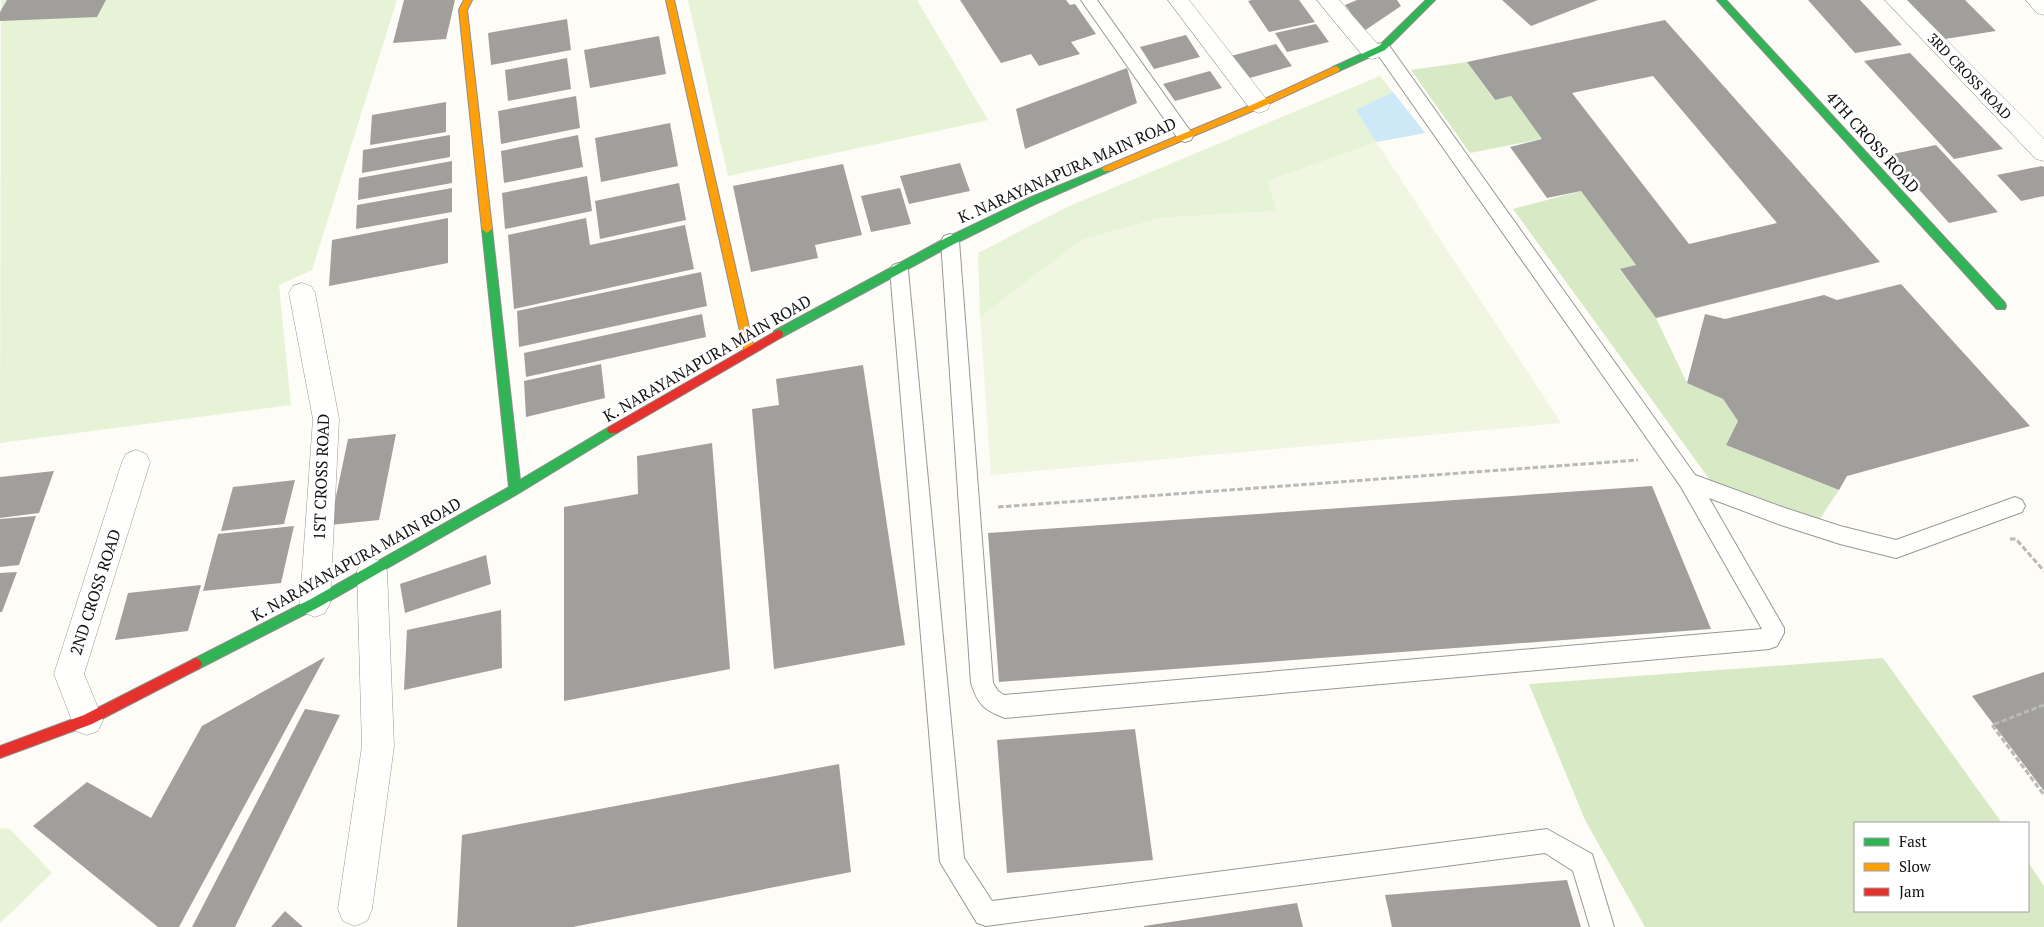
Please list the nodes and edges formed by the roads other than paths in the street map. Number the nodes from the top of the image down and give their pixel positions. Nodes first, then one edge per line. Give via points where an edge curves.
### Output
1 (468, 0) edge
2 (670, 0) edge
3 (1089, 0) edge
4 (1178, 0) edge
5 (1327, 0) edge
6 (1432, 0) edge
7 (1721, 0) edge
8 (1895, 0) edge
9 (2036, 0) edge
10 (2044, 8) edge
11 (1377, 50) junction
12 (1258, 105) junction
13 (1185, 136) junction
14 (2044, 153) edge
15 (950, 240) junction
16 (899, 270) junction
17 (302, 293) dead end
18 (2001, 306) dead end
19 (750, 349) junction
20 (136, 462) dead end
21 (1688, 481) junction
22 (515, 489) junction
23 (2015, 506) dead end
24 (372, 571) junction
25 (316, 603) junction
26 (87, 720) junction
27 (0, 752) edge
28 (355, 909) dead end
29 (989, 921) edge
30 (1602, 927) edge

1 - 22 street via 464,10
2 - 19 street
3 - 13 lane
4 - 12 street
5 - 11 street
6 - 11 street, K. NARAYANAPURA MAIN ROAD
7 - 18 street, 4TH CROSS ROAD
8 - 14 street, 3RD CROSS ROAD
9 - 10 street
11 - 12 street, K. NARAYANAPURA MAIN ROAD
11 - 21 lane
12 - 13 street, K. NARAYANAPURA MAIN ROAD
13 - 15 street, K. NARAYANAPURA MAIN ROAD
15 - 16 street, K. NARAYANAPURA MAIN ROAD
15 - 21 lane via 982,682 985,695 992,703 1005,707 1769,639 1773,628
16 - 19 street, K. NARAYANAPURA MAIN ROAD
16 - 29 lane via 952,862
17 - 25 street, 1ST CROSS ROAD via 326,419
19 - 22 street, K. NARAYANAPURA MAIN ROAD
20 - 26 street, 2ND CROSS ROAD via 69,674
21 - 23 lane via 1781,516 1896,549
22 - 24 street, K. NARAYANAPURA MAIN ROAD
24 - 25 street, K. NARAYANAPURA MAIN ROAD
24 - 28 street via 378,746
25 - 26 street, K. NARAYANAPURA MAIN ROAD
26 - 27 street, K. NARAYANAPURA MAIN ROAD
29 - 30 lane via 1547,841 1583,863

